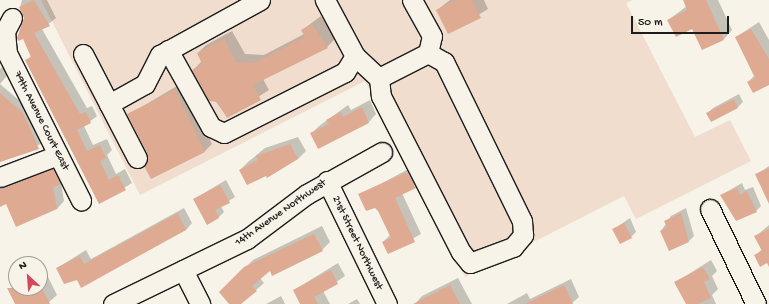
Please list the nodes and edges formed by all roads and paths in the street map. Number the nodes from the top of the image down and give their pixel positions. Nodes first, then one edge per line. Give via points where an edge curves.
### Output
1 (260, 0) edge
2 (325, 0) edge
3 (412, 0) edge
4 (12, 18) dead end
5 (168, 50) junction
6 (428, 53) junction
7 (4, 54) edge
8 (83, 54) dead end
9 (355, 56) junction
10 (379, 78) junction
11 (109, 104) junction
12 (382, 152) dead end
13 (58, 155) junction
14 (137, 158) dead end
15 (0, 177) edge
16 (327, 181) junction
17 (81, 200) dead end
18 (710, 209) dead end
19 (182, 270) junction
20 (113, 304) edge
21 (200, 304) edge
22 (387, 304) edge
23 (756, 304) edge

1 - 5 street
2 - 9 street
3 - 6 street via 432,36
4 - 7 street, 79th Avenue Court East via 5,31
5 - 9 street via 211,127 224,133 345,72
5 - 11 street via 160,55 145,84
6 - 10 street
6 - 10 street via 444,62 522,221 523,235 513,247 470,263 461,252 381,96
7 - 13 street, 79th Avenue Court East
8 - 11 street
9 - 10 street
11 - 14 street
12 - 16 street, 14th Avenue Northwest
13 - 15 street
13 - 17 street, 79th Avenue Court East
16 - 19 street, 14th Avenue Northwest via 247,239
16 - 22 street, 21st Street Northwest
18 - 23 street
19 - 20 street, 14th Avenue Northwest
19 - 21 street

